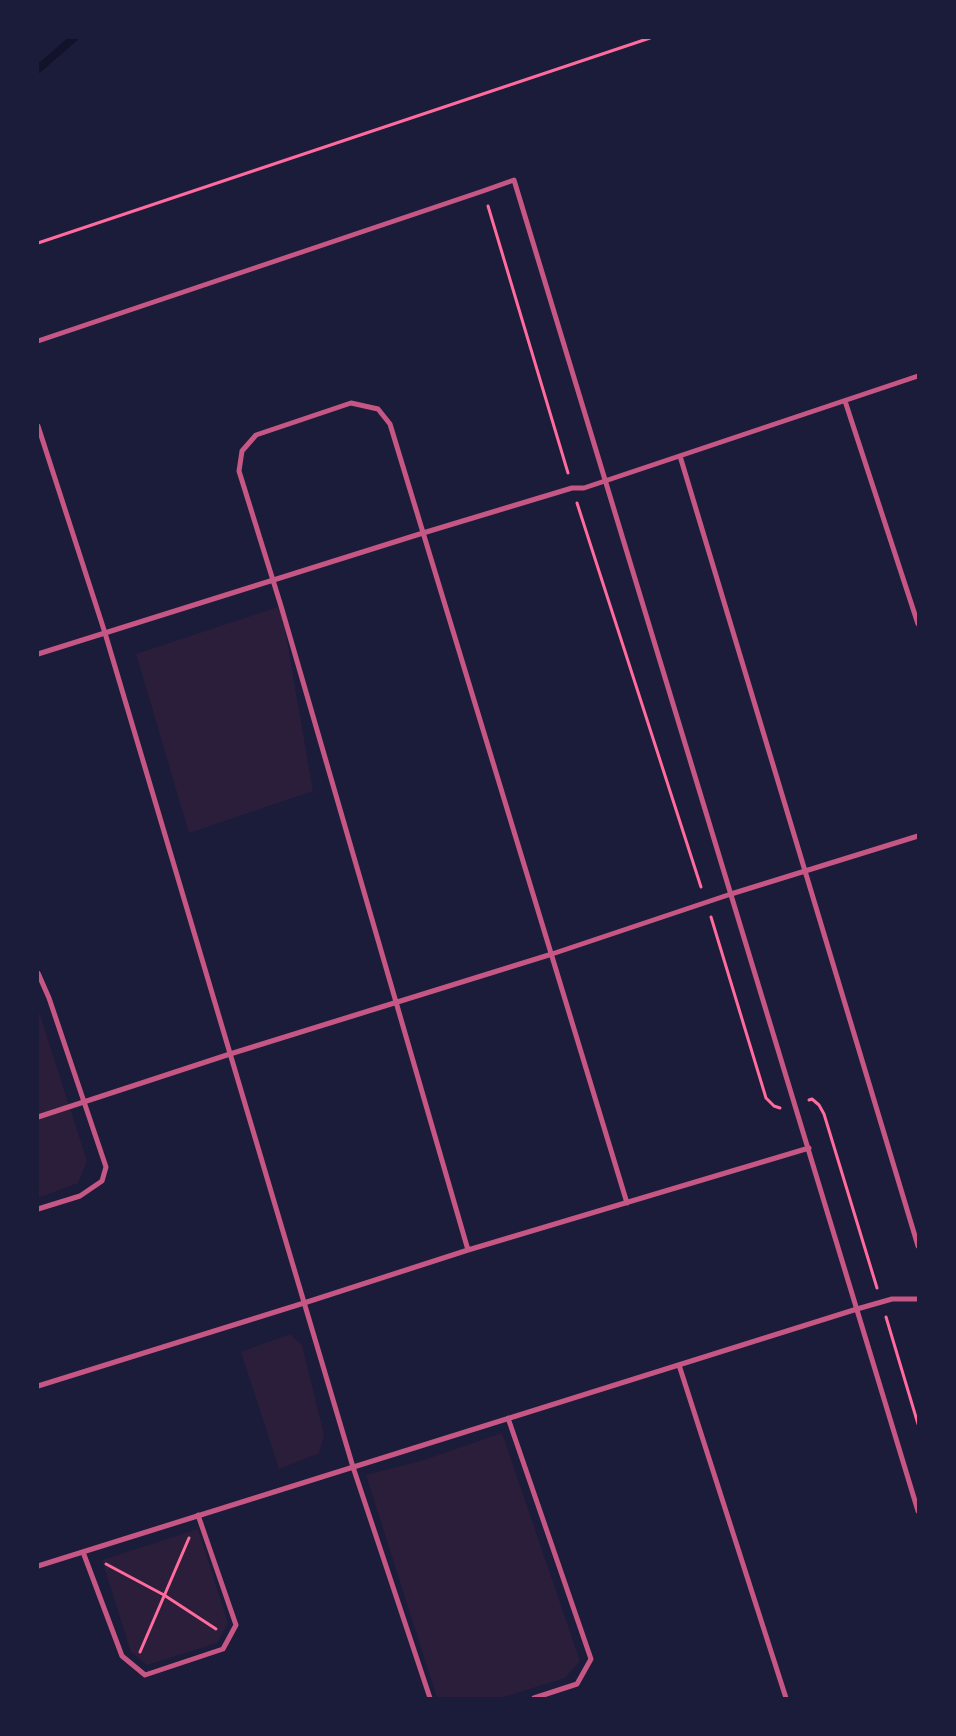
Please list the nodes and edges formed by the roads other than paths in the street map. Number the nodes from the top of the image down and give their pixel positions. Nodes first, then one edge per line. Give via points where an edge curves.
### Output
1 (38, 342) edge
2 (918, 376) edge
3 (845, 401) junction
4 (38, 426) edge
5 (680, 456) junction
6 (606, 481) junction
7 (423, 533) junction
8 (272, 579) junction
9 (918, 624) edge
10 (105, 633) junction
11 (38, 654) edge
12 (918, 836) edge
13 (805, 872) junction
14 (731, 894) junction
15 (552, 954) junction
16 (38, 973) edge
17 (396, 1003) junction
18 (230, 1054) junction
19 (85, 1102) junction
20 (38, 1118) edge
21 (809, 1148) junction
22 (627, 1203) junction
23 (38, 1209) edge
24 (918, 1246) edge
25 (468, 1250) junction
26 (918, 1299) edge
27 (304, 1304) junction
28 (857, 1308) junction
29 (679, 1364) junction
30 (38, 1386) edge
31 (508, 1418) junction
32 (353, 1467) junction
33 (918, 1511) edge
34 (198, 1515) junction
35 (83, 1552) junction
36 (38, 1566) edge
37 (430, 1698) edge
38 (534, 1698) edge
39 (786, 1698) edge

1 - 6 street via 514,180
2 - 3 street
3 - 5 street
3 - 9 street
4 - 10 street
5 - 6 street
5 - 13 street
6 - 7 street via 572,488
6 - 14 street
7 - 8 street
7 - 8 street via 390,424 378,408 351,403 256,435 242,451 239,471
7 - 15 street
8 - 10 street
8 - 17 street
10 - 11 street
10 - 18 street
12 - 13 street
13 - 14 street
13 - 24 street
14 - 15 street
14 - 21 street
15 - 17 street
15 - 22 street
16 - 19 street
17 - 18 street
17 - 25 street
18 - 19 street
18 - 27 street
19 - 20 street
19 - 23 street via 106,1167 102,1181 80,1196
21 - 22 street
21 - 28 street
22 - 25 street
25 - 27 street
26 - 28 street via 892,1299
27 - 30 street
27 - 32 street
28 - 29 street
28 - 33 street
29 - 31 street
29 - 39 street
31 - 32 street
31 - 38 street via 591,1659 577,1684
32 - 34 street
32 - 37 street
34 - 35 street
34 - 35 street via 236,1625 223,1649 145,1675 122,1656
35 - 36 street

